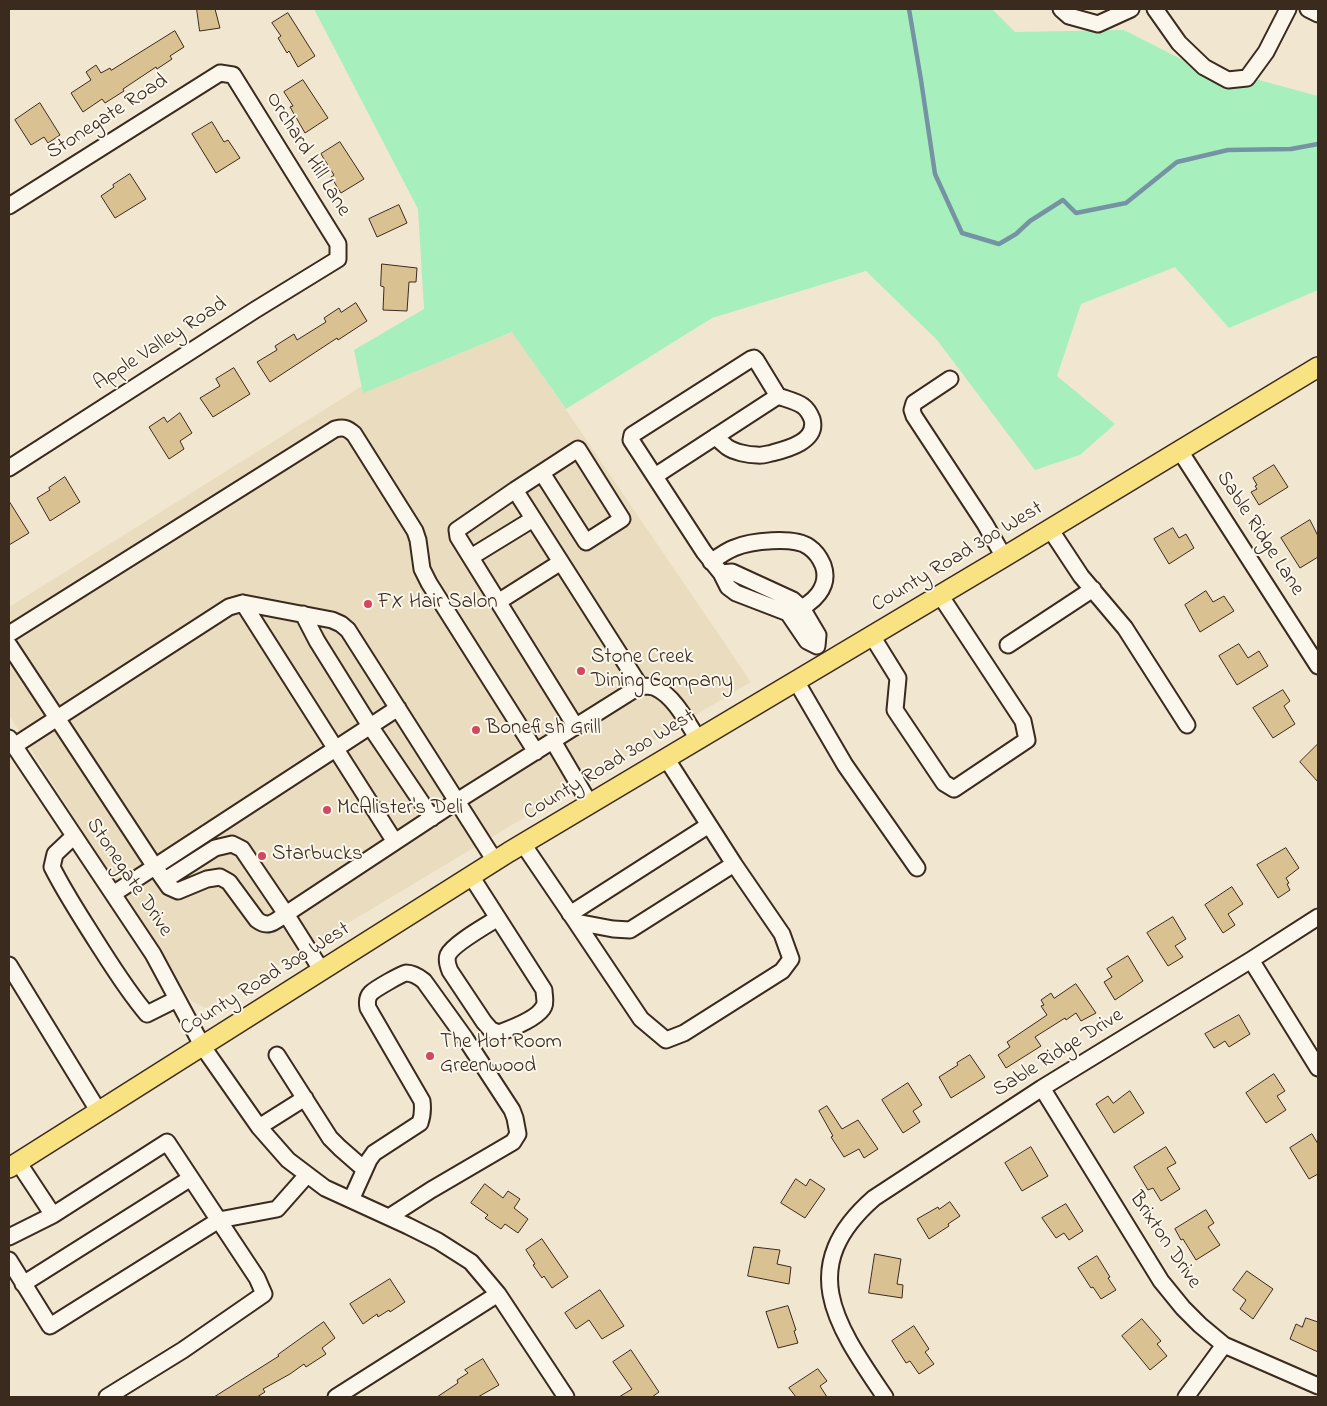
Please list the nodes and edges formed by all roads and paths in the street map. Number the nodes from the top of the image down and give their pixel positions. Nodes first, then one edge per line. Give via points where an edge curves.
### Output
1 (1061, 9) edge
2 (1131, 9) edge
3 (1155, 9) edge
4 (1288, 9) edge
5 (1308, 9) edge
6 (1318, 14) edge
7 (233, 74) joint
8 (9, 206) edge
9 (338, 260) joint
10 (1318, 367) edge
11 (950, 379) dead end
12 (778, 396) junction
13 (716, 436) junction
14 (1180, 451) junction
15 (9, 468) edge
16 (542, 473) junction
17 (654, 476) junction
18 (515, 490) junction
19 (533, 519) junction
20 (1050, 529) junction
21 (471, 557) junction
22 (1004, 557) junction
23 (561, 562) junction
24 (710, 562) junction
25 (1093, 589) junction
26 (940, 595) junction
27 (498, 602) junction
28 (243, 603) junction
29 (795, 610) junction
30 (303, 614) junction
31 (9, 634) edge
32 (872, 636) junction
33 (9, 645) edge
34 (1008, 645) dead end
35 (827, 663) junction
36 (1318, 666) edge
37 (796, 681) junction
38 (640, 686) junction
39 (398, 708) junction
40 (57, 718) junction
41 (370, 726) junction
42 (1187, 726) dead end
43 (576, 727) junction
44 (698, 740) junction
45 (553, 741) junction
46 (12, 742) edge
47 (336, 749) junction
48 (536, 752) junction
49 (666, 758) junction
50 (457, 801) junction
51 (590, 804) junction
52 (432, 818) junction
53 (709, 825) junction
54 (74, 836) junction
55 (395, 842) junction
56 (523, 844) junction
57 (495, 861) junction
58 (734, 864) junction
59 (155, 867) junction
60 (917, 868) dead end
61 (471, 876) junction
62 (164, 880) junction
63 (113, 894) junction
64 (286, 914) junction
65 (1318, 917) edge
66 (498, 918) junction
67 (573, 918) junction
68 (1252, 960) junction
69 (9, 965) edge
70 (322, 971) junction
71 (177, 999) junction
72 (202, 1047) junction
73 (277, 1055) dead end
74 (1318, 1068) edge
75 (1042, 1088) junction
76 (305, 1098) junction
77 (99, 1112) junction
78 (259, 1127) junction
79 (14, 1165) edge
80 (364, 1170) junction
81 (307, 1175) junction
82 (191, 1178) junction
83 (351, 1200) junction
84 (53, 1215) junction
85 (389, 1217) junction
86 (219, 1220) junction
87 (9, 1237) edge
88 (9, 1260) edge
89 (24, 1284) junction
90 (498, 1294) junction
91 (1224, 1345) junction
92 (1318, 1386) edge
93 (107, 1397) edge
94 (336, 1397) edge
95 (566, 1397) edge
96 (885, 1397) edge
97 (1186, 1397) edge

1 - 2 street via 1069,16 1098,24
3 - 4 street via 1179,43 1204,68 1228,80 1247,78 1266,52
5 - 6 street
7 - 8 street, Stonegate Road via 220,73
7 - 9 street, Orchard Hill Lane via 338,244
9 - 15 street, Apple Valley Road
10 - 14 main road, County Road 300 West
11 - 22 street via 914,403 912,410
12 - 13 street
12 - 13 street via 803,406 811,417 809,435 797,445 757,456 731,450
12 - 17 street via 754,358 632,435
13 - 17 street
14 - 20 main road, County Road 300 West
14 - 36 street, Sable Ridge Lane
16 - 16 street via 578,449 622,520 586,542
16 - 18 street
17 - 24 street
18 - 19 street
18 - 21 street via 457,530
19 - 21 street
19 - 23 street
20 - 22 main road, County Road 300 West
20 - 25 street
21 - 27 street
22 - 26 main road, County Road 300 West
23 - 27 street
23 - 38 street
24 - 29 street via 721,573 732,572 793,600
24 - 29 street via 733,548 747,544 785,541 808,546 816,552 826,577 816,598
25 - 34 street
25 - 42 street via 1125,628
26 - 32 main road, County Road 300 West
26 - 32 street via 1023,721 1027,740 954,789 944,783 895,710 898,678
27 - 43 street
28 - 30 street
28 - 40 street via 229,607
28 - 47 street
29 - 35 street via 807,641 817,646
30 - 39 street via 332,620 348,630
30 - 41 street
31 - 48 street via 335,429 343,427 354,434 414,531 422,570 429,583
32 - 35 main road, County Road 300 West
33 - 40 street
35 - 37 main road, County Road 300 West
37 - 44 main road, County Road 300 West
37 - 60 street via 845,765
38 - 43 street
38 - 44 street via 655,687 666,695
39 - 41 street
39 - 50 street
40 - 46 street
40 - 59 street
41 - 47 street
41 - 52 street
43 - 45 street
44 - 49 main road, County Road 300 West
45 - 48 street
45 - 51 street
46 - 54 street, Stonegate Drive
47 - 55 street
47 - 59 street
48 - 50 street
49 - 51 main road, County Road 300 West
49 - 53 street
50 - 52 street
50 - 57 street
51 - 56 main road, County Road 300 West
52 - 55 street
53 - 58 street
53 - 67 street
54 - 63 street, Stonegate Drive
54 - 71 street via 55,854 52,868 118,976 147,1014
55 - 64 street
56 - 57 main road, County Road 300 West
56 - 67 street
57 - 61 main road, County Road 300 West
58 - 67 street via 630,930 613,929
58 - 67 street via 782,934 791,959 782,971 666,1040 641,1019
59 - 62 street
59 - 63 street
61 - 66 street
61 - 70 main road, County Road 300 West
62 - 64 street via 178,891 207,878 220,877 229,882 263,925
62 - 64 street via 215,848 232,844 242,849
63 - 71 street, Stonegate Drive via 154,954
64 - 70 street
65 - 68 street, Sable Ridge Drive
66 - 66 street via 544,990 545,1005 522,1024 499,1033 484,1022 447,964 448,955 455,947
68 - 74 street
68 - 75 street, Sable Ridge Drive
69 - 77 street
70 - 72 main road, County Road 300 West
71 - 72 street, Stonegate Drive
72 - 77 main road, County Road 300 West
72 - 78 street, Stonegate Drive
73 - 76 street
75 - 91 street, Brixton Drive via 1161,1281 1183,1308
75 - 96 street, Sable Ridge Drive via 874,1198 844,1230 831,1264 831,1295 848,1340
76 - 78 street
76 - 80 street via 330,1138
77 - 79 main road, County Road 300 West
78 - 81 street, Stonegate Drive via 288,1160
79 - 84 street
80 - 83 street
80 - 85 street via 374,1154 420,1124 424,1112 422,1101 367,1002 371,993 405,973 412,974 424,981 465,1038 512,1110 518,1134 513,1142
81 - 83 street, Stonegate Drive
81 - 86 street via 277,1208
82 - 84 street via 167,1142
82 - 86 street
82 - 89 street
83 - 85 street, Stonegate Drive
84 - 87 street
85 - 90 street, Stonegate Drive via 438,1241 471,1262
86 - 89 street via 50,1326
86 - 93 street via 264,1294
88 - 89 street
90 - 94 street
90 - 95 street, Stonegate Drive
91 - 92 street, Brixton Drive
91 - 97 street

